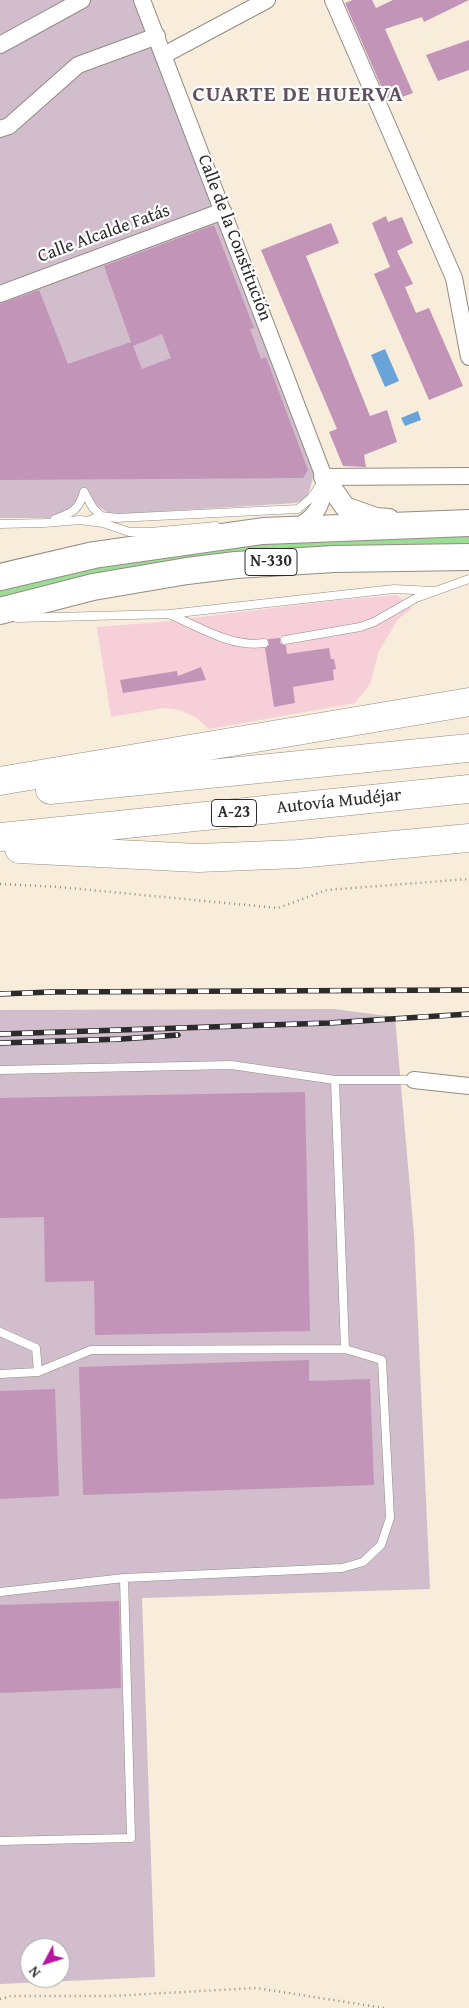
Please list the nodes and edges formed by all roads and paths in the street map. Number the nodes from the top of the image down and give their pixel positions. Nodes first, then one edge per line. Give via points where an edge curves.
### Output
1 (82, 0) edge
2 (142, 0) edge
3 (267, 0) edge
4 (332, 0) edge
5 (156, 36) junction
6 (0, 45) edge
7 (164, 55) junction
8 (0, 129) edge
9 (223, 211) junction
10 (0, 294) edge
11 (469, 357) edge
12 (469, 476) edge
13 (324, 477) junction
14 (101, 516) junction
15 (87, 520) junction
16 (44, 523) junction
17 (469, 523) edge
18 (0, 524) edge
19 (436, 524) junction
20 (291, 530) junction
21 (263, 531) junction
22 (463, 559) edge
23 (0, 577) edge
24 (469, 579) edge
25 (433, 591) junction
26 (0, 611) edge
27 (169, 614) junction
28 (0, 618) edge
29 (285, 640) dead end
30 (264, 643) dead end
31 (469, 702) edge
32 (469, 748) edge
33 (0, 781) edge
34 (469, 789) edge
35 (0, 795) edge
36 (0, 837) edge
37 (469, 838) edge
38 (0, 848) edge
39 (469, 879) edge
40 (0, 884) edge
41 (0, 1070) edge
42 (334, 1080) junction
43 (414, 1080) joint
44 (469, 1086) edge
45 (0, 1332) edge
46 (345, 1349) junction
47 (38, 1372) junction
48 (0, 1374) edge
49 (124, 1578) junction
50 (0, 1592) edge
51 (0, 1841) edge
52 (0, 1999) edge
53 (384, 2008) edge

1 - 6 street
2 - 5 street, Calle de la Constitución
3 - 7 street
4 - 11 street via 454,278
5 - 7 street, Calle de la Constitución
5 - 8 street via 78,65 9,126
7 - 9 street, Calle de la Constitución
9 - 10 street, Calle Alcalde Fatás
9 - 13 street, Calle de la Constitución
12 - 13 street
13 - 14 lane via 311,498 298,509 116,518
13 - 19 street, Calle de la Constitución via 345,507 376,518
13 - 20 street, Calle de la Constitución via 320,506 304,524
14 - 15 lane
14 - 16 lane via 84,492 73,513
15 - 16 lane
15 - 21 lane via 129,532 210,525
16 - 18 lane
17 - 19 highway, N-330
19 - 20 highway, N-330
20 - 21 highway, N-330
21 - 23 highway, N-330 via 94,555
22 - 26 highway, N-330 via 334,559 236,565 101,586
24 - 25 lane
25 - 27 lane via 394,589
25 - 29 lane via 360,627
27 - 28 lane
27 - 30 lane via 212,634 252,645
31 - 33 highway
32 - 35 highway, A-23
34 - 36 highway, Autovía Mudéjar / A-23
37 - 38 highway via 298,854 198,858
39 - 40 path via 327,890 278,908
41 - 42 lane via 231,1064
42 - 43 lane
42 - 46 lane
43 - 44 street
45 - 47 lane via 36,1348
46 - 47 lane via 91,1350
46 - 49 lane via 382,1360 390,1518 382,1545 364,1562 342,1568
47 - 48 lane
49 - 50 lane
49 - 51 lane via 131,1838
52 - 53 path via 11,1996 111,1996 256,1988

